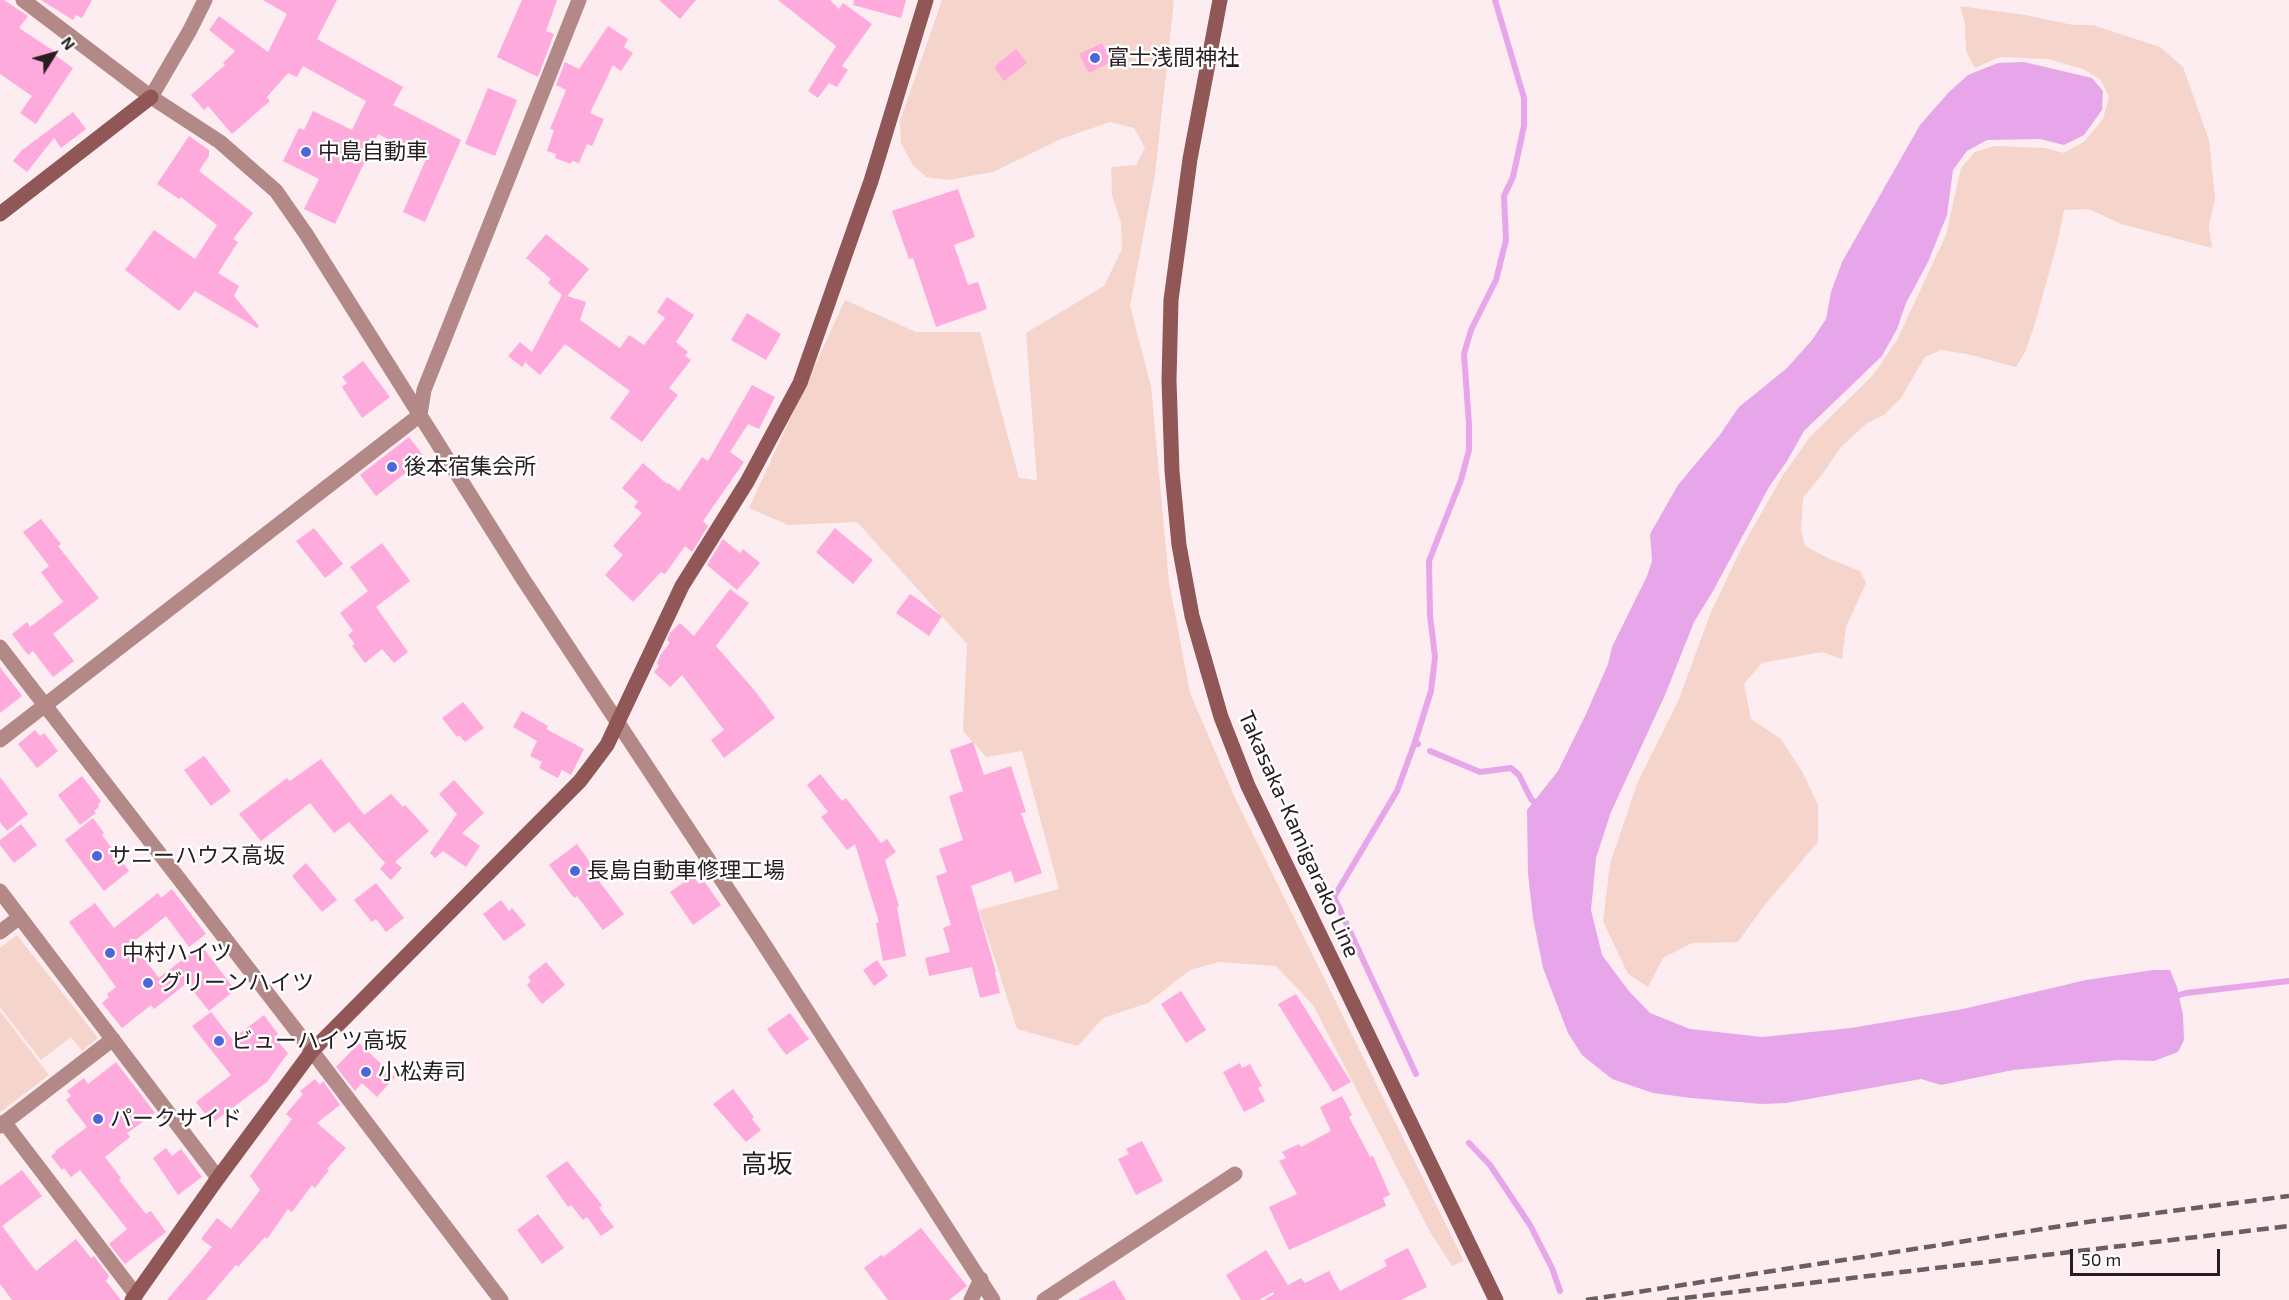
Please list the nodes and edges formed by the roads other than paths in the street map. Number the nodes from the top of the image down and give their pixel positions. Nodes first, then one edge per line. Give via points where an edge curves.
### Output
1 (23, 0) edge
2 (205, 0) edge
3 (579, 0) edge
4 (926, 0) edge
5 (1220, 0) edge
6 (151, 97) junction
7 (0, 214) edge
8 (420, 415) junction
9 (0, 647) edge
10 (45, 705) junction
11 (616, 723) junction
12 (0, 740) edge
13 (0, 891) edge
14 (20, 917) junction
15 (0, 932) edge
16 (113, 1039) junction
17 (312, 1051) junction
18 (2, 1124) edge
19 (1235, 1174) dead end
20 (218, 1178) junction
21 (981, 1279) junction
22 (134, 1298) edge
23 (501, 1300) edge
24 (971, 1300) edge
25 (993, 1300) edge
26 (1044, 1300) edge
27 (1496, 1300) edge

1 - 6 street
2 - 6 street
3 - 8 street via 424,390
4 - 11 street via 871,181 800,383 747,482 682,586
5 - 27 street, Takasaka-Kamigarako Line via 1190,159 1171,300 1172,471 1179,544 1192,616 1209,683 1248,786
6 - 7 street
6 - 8 street via 220,142 276,191
8 - 10 street
8 - 11 street
9 - 10 street
10 - 12 street
10 - 17 street
11 - 17 street via 607,744 579,781
11 - 21 street
13 - 14 street
14 - 15 street
14 - 16 street
16 - 18 street
16 - 20 street
17 - 20 street
17 - 23 street
18 - 22 street
19 - 26 street
20 - 22 street
21 - 24 street
21 - 25 street

